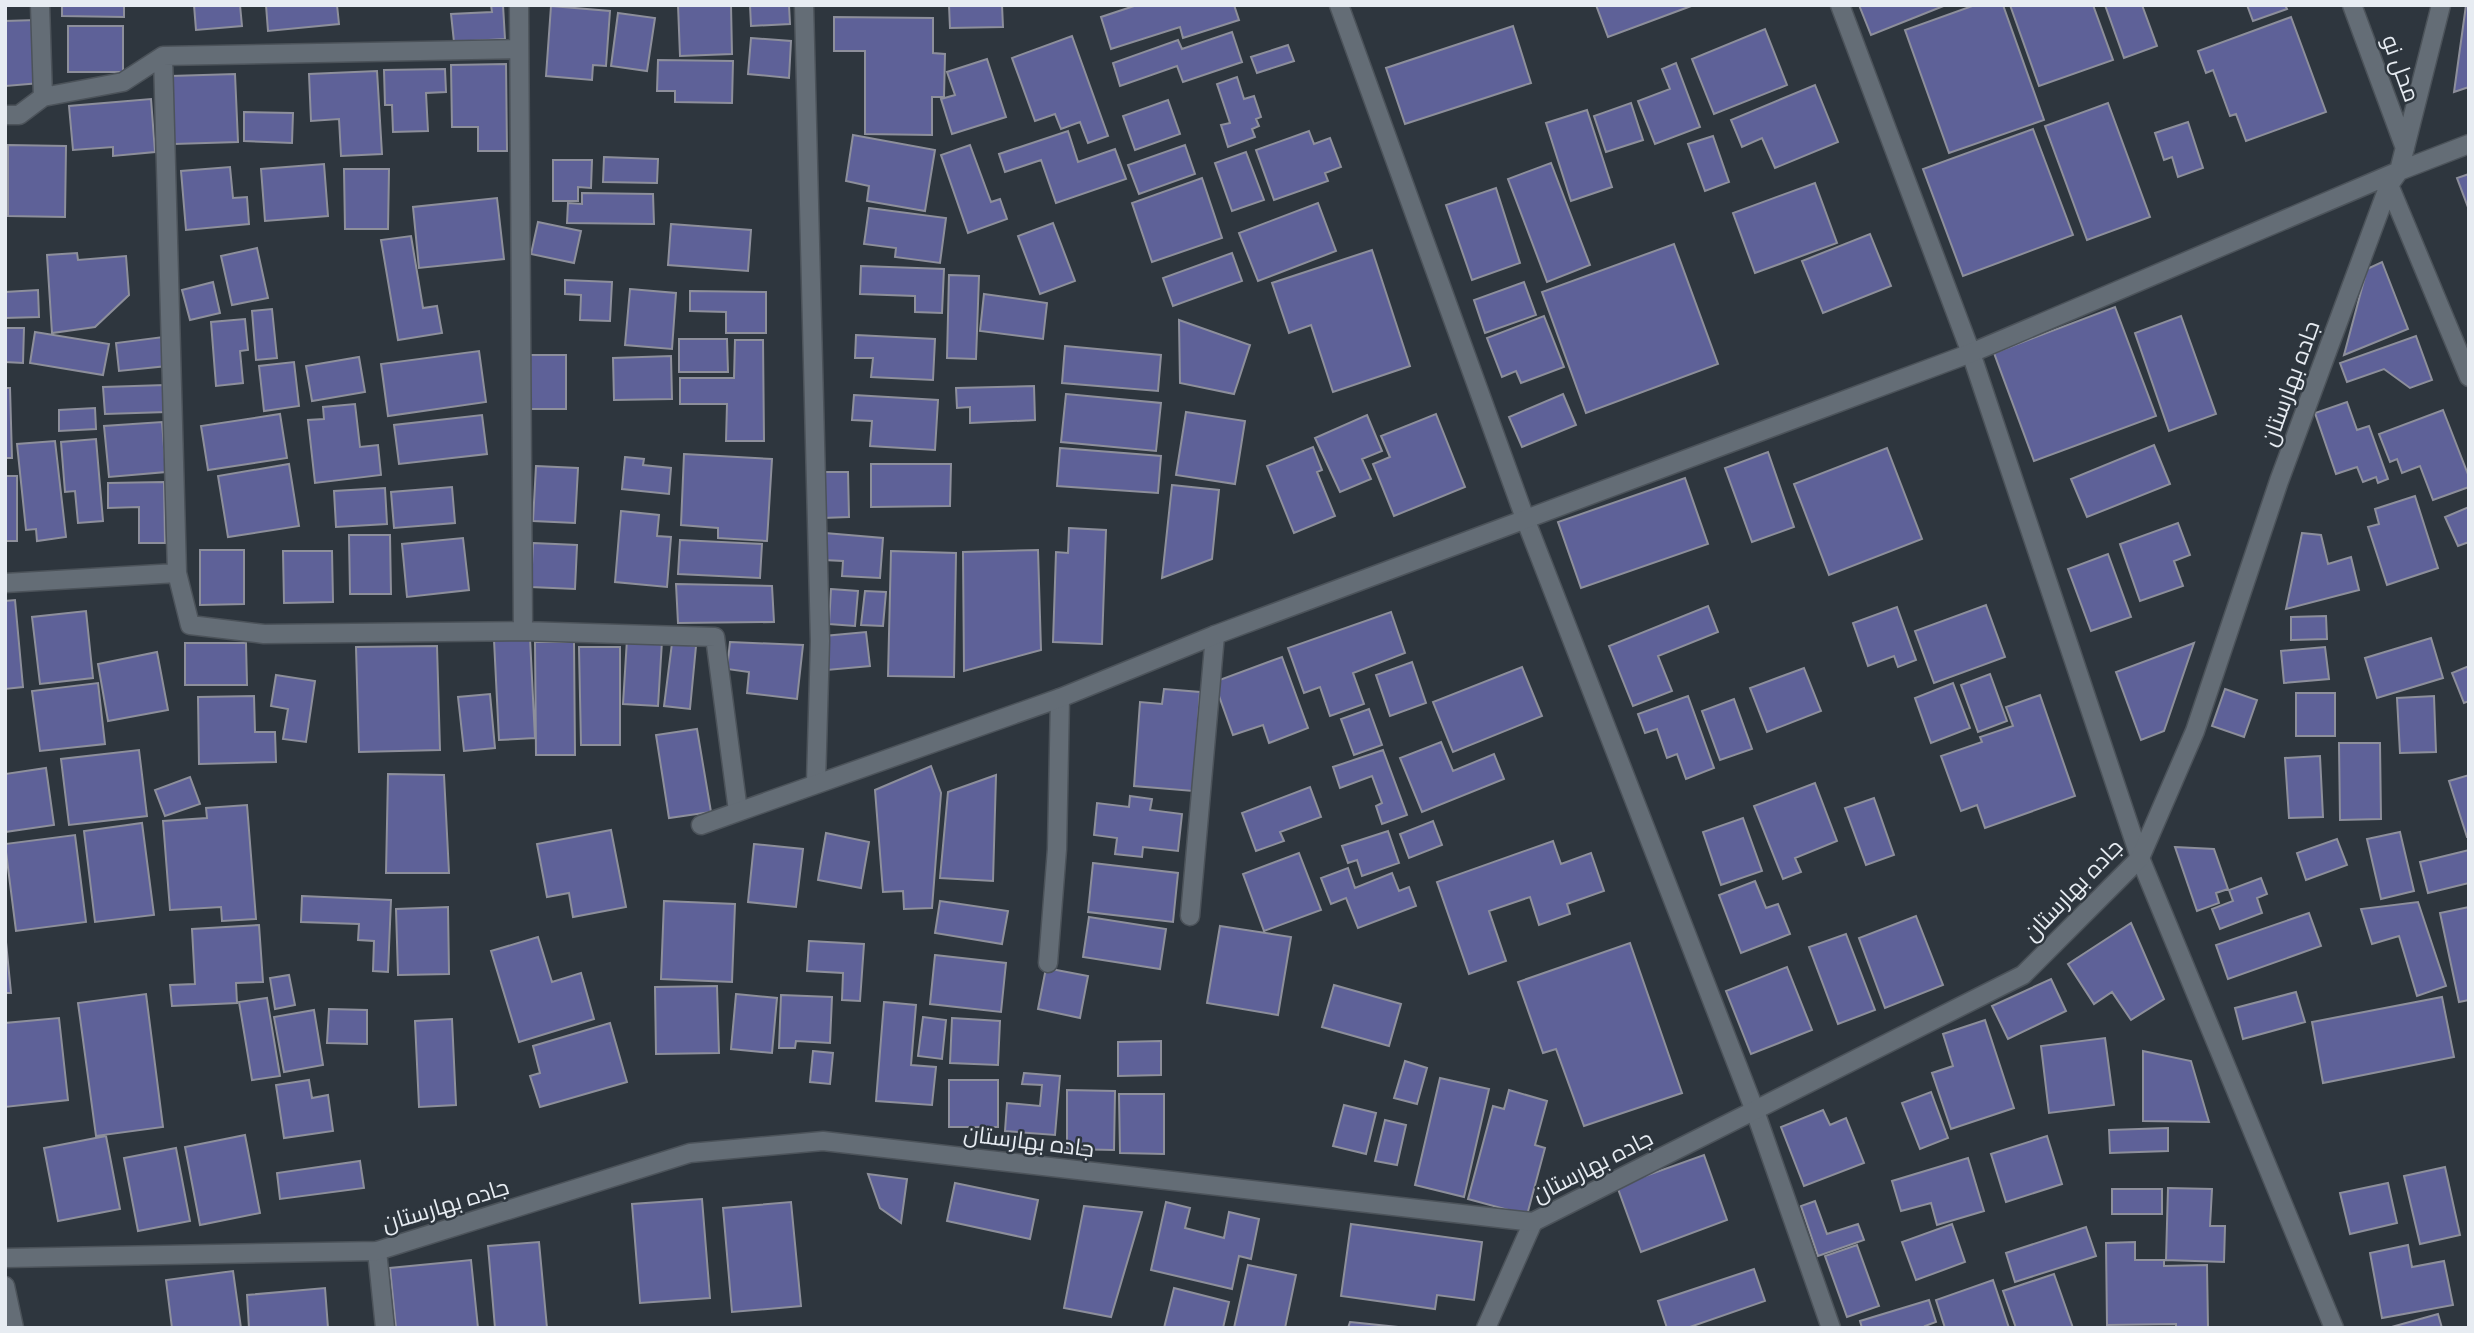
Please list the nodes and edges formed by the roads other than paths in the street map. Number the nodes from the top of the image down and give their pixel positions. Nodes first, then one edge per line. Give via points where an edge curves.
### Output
1 (40, 5) edge
2 (519, 5) edge
3 (804, 5) edge
4 (1339, 5) edge
5 (1840, 5) edge
6 (2352, 5) edge
7 (2441, 5) edge
8 (519, 50) junction
9 (163, 55) junction
10 (43, 97) junction
11 (5, 115) edge
12 (2469, 144) edge
13 (2405, 148) junction
14 (2394, 178) junction
15 (1971, 353) junction
16 (2469, 377) edge
17 (1526, 521) junction
18 (177, 573) junction
19 (5, 583) edge
20 (523, 631) junction
21 (1215, 635) junction
22 (1060, 698) junction
23 (816, 783) junction
24 (738, 811) junction
25 (702, 825) dead end
26 (2140, 858) junction
27 (1190, 916) dead end
28 (1048, 963) dead end
29 (1755, 1111) junction
30 (1533, 1222) junction
31 (377, 1251) junction
32 (5, 1258) edge
33 (5, 1286) edge
34 (14, 1328) edge
35 (385, 1328) edge
36 (1486, 1328) edge
37 (1831, 1328) edge
38 (2334, 1328) edge

1 - 10 street
2 - 8 street
3 - 23 street via 820,641
4 - 17 street
5 - 15 street
6 - 13 street, محل نو
7 - 13 street, جاده بهارستان
8 - 9 street
8 - 20 street
9 - 10 street via 123,82
9 - 18 street
10 - 11 street via 19,115
12 - 14 street
13 - 14 street, جاده بهارستان
14 - 15 street
14 - 16 street
14 - 26 street, جاده بهارستان via 2278,481 2195,731
15 - 17 street
15 - 26 street
17 - 21 street
17 - 29 street
18 - 19 street
18 - 20 street via 190,625 264,634
20 - 24 street via 715,637
21 - 22 street
21 - 27 street
22 - 23 street
22 - 28 street via 1057,849
23 - 24 street
24 - 25 street
26 - 29 street, جاده بهارستان via 2024,975
26 - 38 street
29 - 30 street, جاده بهارستان
29 - 37 street
30 - 31 street, جاده بهارستان via 822,1141 690,1153
30 - 36 street
31 - 32 street, جاده بهارستان
31 - 35 street
33 - 34 street

